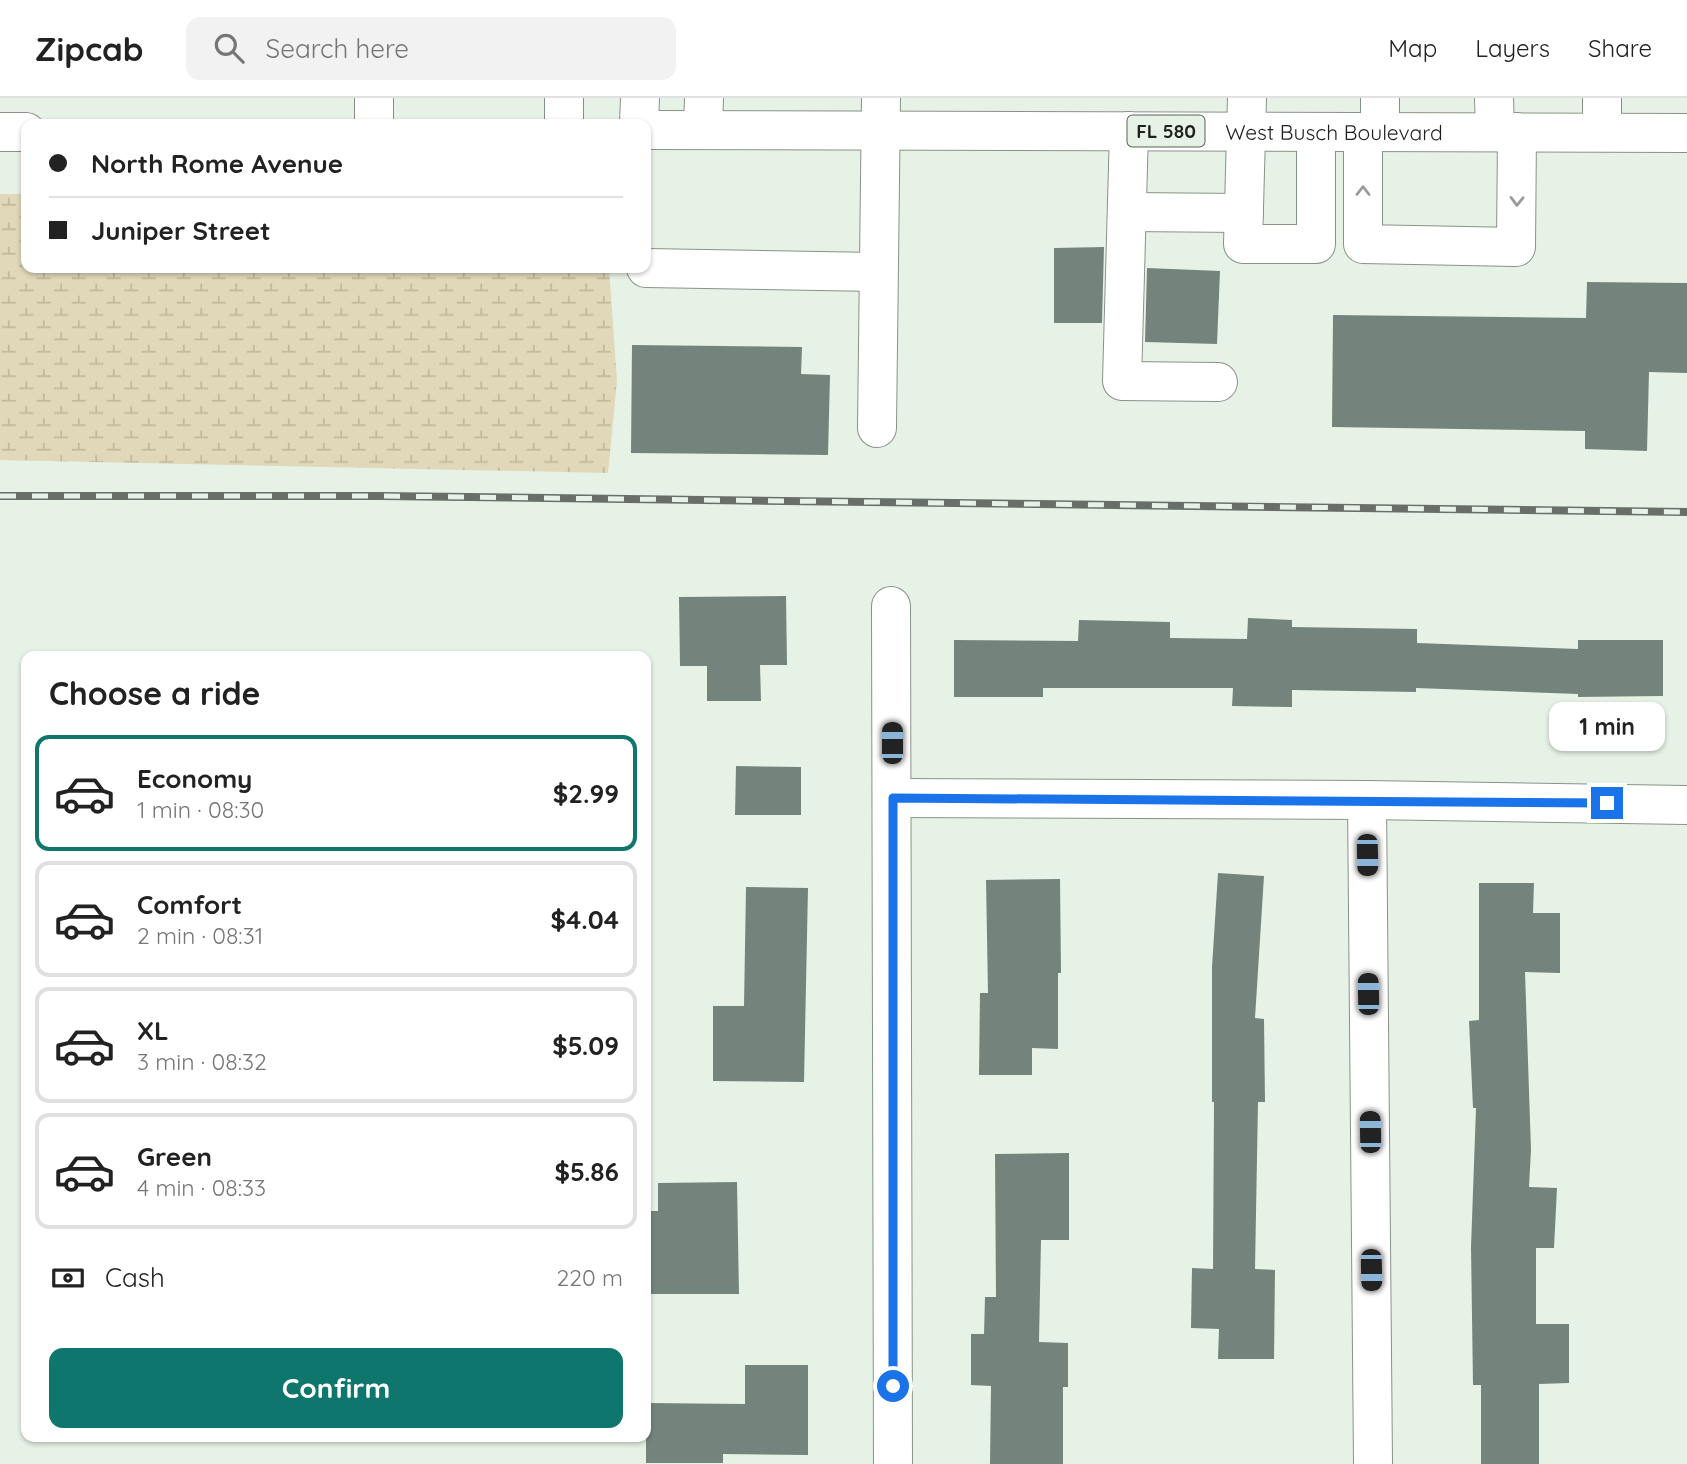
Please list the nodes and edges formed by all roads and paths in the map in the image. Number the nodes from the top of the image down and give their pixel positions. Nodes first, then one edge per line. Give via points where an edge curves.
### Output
1 (374, 98) edge
2 (564, 98) edge
3 (640, 98) edge
4 (704, 114) edge
5 (881, 114) edge
6 (1247, 115) edge
7 (1602, 115) edge
8 (374, 119) edge
9 (564, 119) edge
10 (639, 119) edge
11 (1374, 121) edge
12 (1502, 121) edge
13 (651, 129) edge
14 (1129, 131) junction
15 (0, 132) edge
16 (21, 132) edge
17 (1316, 132) junction
18 (1687, 133) edge
19 (1127, 212) junction
20 (1244, 213) junction
21 (1316, 244) junction
22 (1363, 244) junction
23 (651, 268) edge
24 (877, 272) junction
25 (1218, 382) dead end
26 (877, 428) dead end
27 (891, 606) dead end
28 (893, 798) junction
29 (1367, 800) junction
30 (1687, 804) edge
31 (893, 1464) edge
32 (1373, 1464) edge

1 - 8 street
2 - 9 street
3 - 10 street
4 - 5 street, West Busch Boulevard / FL 580
4 - 13 street, West Busch Boulevard / FL 580
5 - 14 street, West Busch Boulevard / FL 580
5 - 24 street
6 - 14 street, West Busch Boulevard / FL 580
6 - 17 street, West Busch Boulevard / FL 580
6 - 20 street
7 - 12 street, West Busch Boulevard / FL 580
7 - 18 street, West Busch Boulevard / FL 580
11 - 12 street, West Busch Boulevard / FL 580
11 - 17 street, West Busch Boulevard / FL 580
22 -> 11 street
12 -> 22 street via 1516,247
14 - 19 street
15 - 16 street
17 - 21 street
19 - 20 street
19 - 25 street via 1122,381
20 - 21 street via 1242,244
21 - 22 street
23 - 24 street
24 - 26 street
27 - 28 street
28 - 29 street
28 - 31 street
29 - 30 street
29 - 32 street

